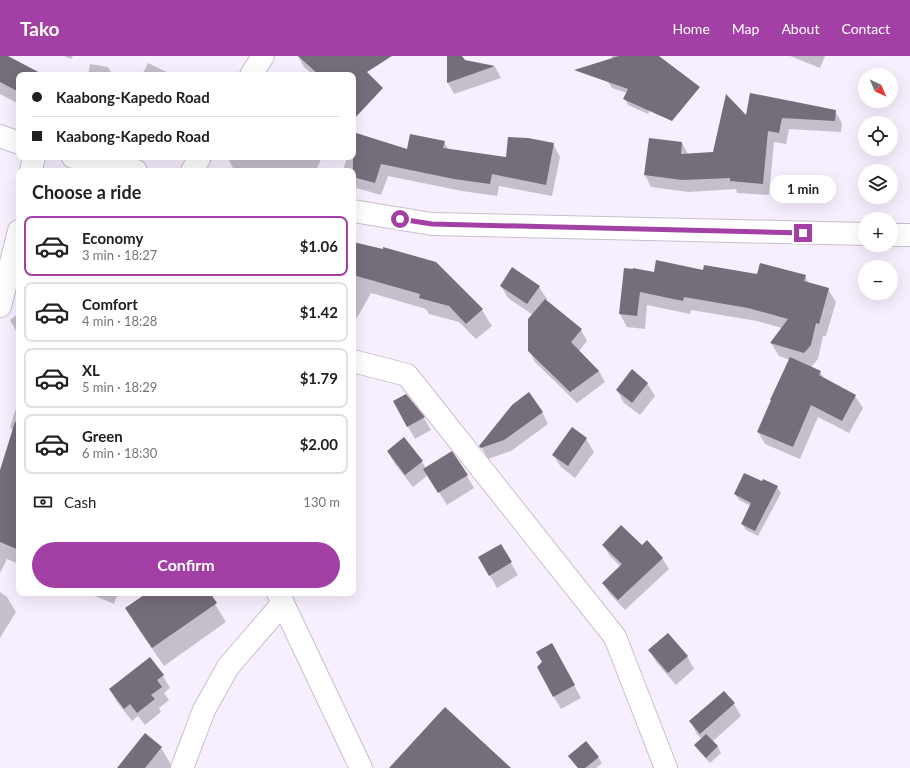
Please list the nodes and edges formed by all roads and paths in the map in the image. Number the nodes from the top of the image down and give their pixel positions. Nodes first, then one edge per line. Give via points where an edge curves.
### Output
1 (263, 56) edge
2 (253, 72) edge
3 (0, 136) edge
4 (16, 142) edge
5 (86, 160) edge
6 (122, 168) edge
7 (356, 211) edge
8 (858, 234) edge
9 (898, 235) edge
10 (910, 235) edge
11 (16, 243) edge
12 (0, 306) edge
13 (356, 362) edge
14 (280, 598) edge
15 (182, 768) edge
16 (361, 768) edge
17 (666, 768) edge

1 - 2 street
3 - 4 street
5 - 6 street
7 - 8 street via 432,224
9 - 10 street
11 - 12 street
13 - 17 street via 406,375 615,637
14 - 15 street via 228,667 204,710
14 - 16 street

